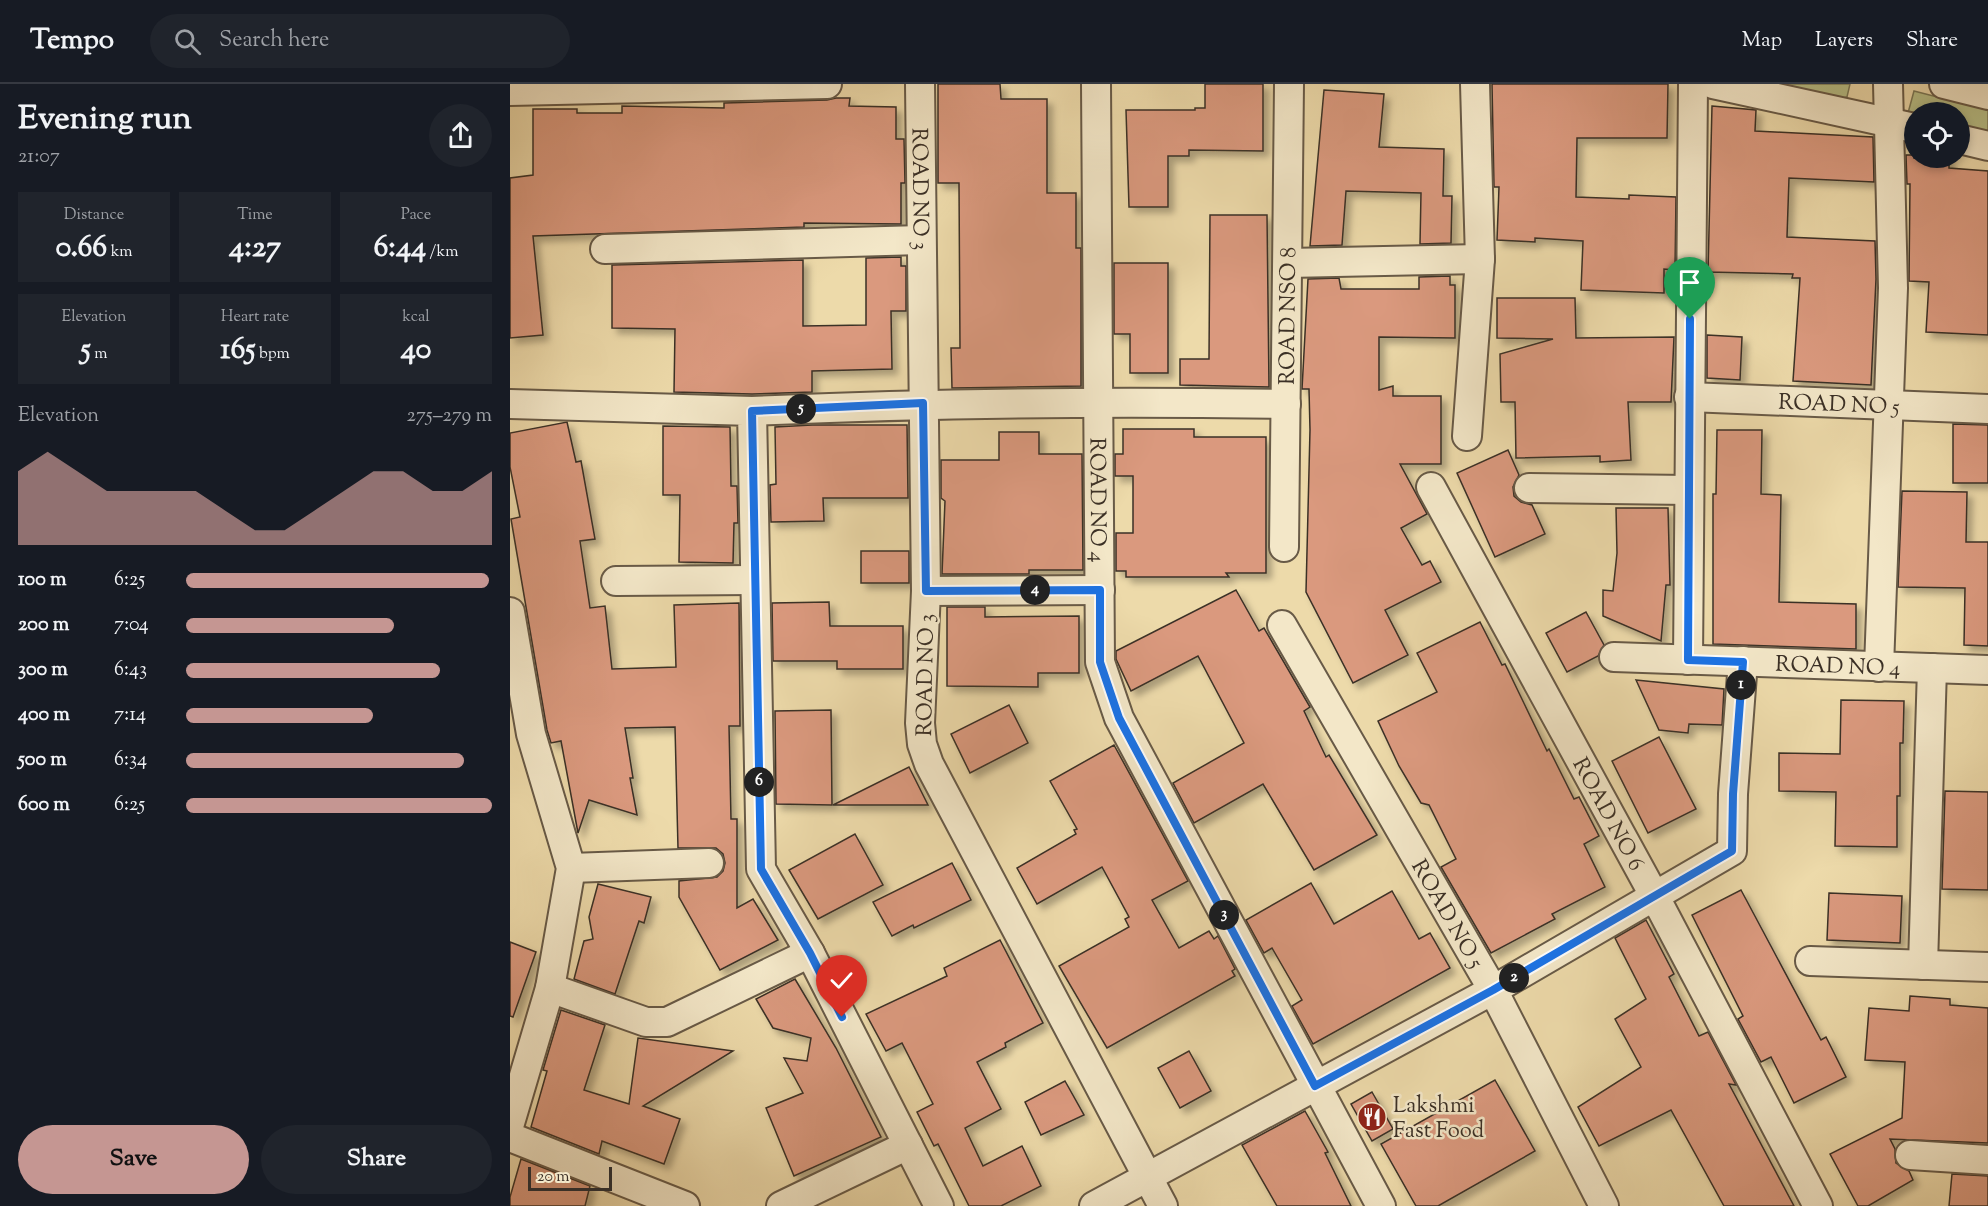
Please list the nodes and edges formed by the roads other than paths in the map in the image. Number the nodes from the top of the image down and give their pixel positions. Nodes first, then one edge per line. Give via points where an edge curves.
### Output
1 (827, 84) edge
2 (920, 84) edge
3 (1096, 84) edge
4 (1289, 84) edge
5 (1475, 84) edge
6 (1693, 84) edge
7 (1713, 84) edge
8 (1888, 84) edge
9 (1944, 84) edge
10 (510, 91) edge
11 (1988, 95) edge
12 (1902, 126) edge
13 (1970, 142) edge
14 (1988, 146) edge
15 (921, 240) junction
16 (605, 249) dead end
17 (1480, 259) junction
18 (1288, 263) junction
19 (1689, 397) junction
20 (1100, 401) junction
21 (923, 403) junction
22 (510, 404) edge
23 (1286, 404) junction
24 (1887, 405) junction
25 (1988, 409) edge
26 (752, 411) junction
27 (1467, 436) dead end
28 (1431, 487) dead end
29 (1528, 488) dead end
30 (1689, 489) junction
31 (1284, 547) dead end
32 (754, 580) junction
33 (616, 581) dead end
34 (1100, 590) junction
35 (926, 591) junction
36 (510, 612) edge
37 (1282, 625) dead end
38 (1614, 657) dead end
39 (1688, 660) junction
40 (1743, 662) junction
41 (1879, 667) junction
42 (1932, 668) junction
43 (1988, 670) edge
44 (520, 735) edge
45 (709, 863) dead end
46 (571, 867) junction
47 (1654, 897) junction
48 (810, 953) junction
49 (1810, 961) dead end
50 (1923, 965) junction
51 (1988, 967) edge
52 (550, 988) junction
53 (1493, 990) junction
54 (1315, 1086) junction
55 (510, 1122) edge
56 (510, 1137) edge
57 (908, 1145) junction
58 (1910, 1155) dead end
59 (1988, 1160) edge
60 (1147, 1179) junction
61 (685, 1206) edge
62 (781, 1206) edge
63 (939, 1206) edge
64 (1094, 1206) edge
65 (1163, 1206) edge
66 (1381, 1206) edge
67 (1604, 1206) edge
68 (1818, 1206) edge

1 - 10 street
2 - 15 street, ROAD NO 3
3 - 20 street, ROAD NO 4
4 - 18 street, ROAD NSO 8
5 - 17 street
6 - 19 street
7 - 12 street
8 - 12 street
9 - 11 street
12 - 24 street
13 - 14 street
15 - 16 street
15 - 21 street, ROAD NO 3
17 - 18 street
17 - 27 street
18 - 23 street, ROAD NSO 8
19 - 24 street, ROAD NO 5
19 - 30 street
20 - 21 street
20 - 23 street
20 - 34 street, ROAD NO 4
21 - 26 street
21 - 35 street, ROAD NO 3
22 - 26 street
23 - 31 street, ROAD NSO 8
24 - 25 street, ROAD NO 5
24 - 41 street
26 - 32 street
28 - 47 street, ROAD NO 6
29 - 30 street
30 - 39 street
32 - 33 street
32 - 48 street via 761,869
34 - 35 street
34 - 54 street, ROAD NO 4 via 1100,662 1119,718
35 - 60 street, ROAD NO 3 via 920,723 929,764
36 - 44 street
37 - 53 street, ROAD NO 5
38 - 39 street, ROAD NO 4
39 - 40 street, ROAD NO 4
40 - 41 street, ROAD NO 4
40 - 47 street via 1732,851
41 - 42 street, ROAD NO 4
42 - 43 street, ROAD NO 4
42 - 50 street
44 - 46 street
45 - 46 street
46 - 52 street
47 - 53 street
47 - 68 street, ROAD NO 6
48 - 52 street via 667,1022 646,1022
48 - 57 street
49 - 50 street
50 - 51 street
52 - 55 street
53 - 54 street
53 - 67 street, ROAD NO 5
54 - 60 street
54 - 66 street, ROAD NO 4
56 - 61 street
57 - 62 street
57 - 63 street
58 - 59 street
60 - 64 street
60 - 65 street, ROAD NO 3

